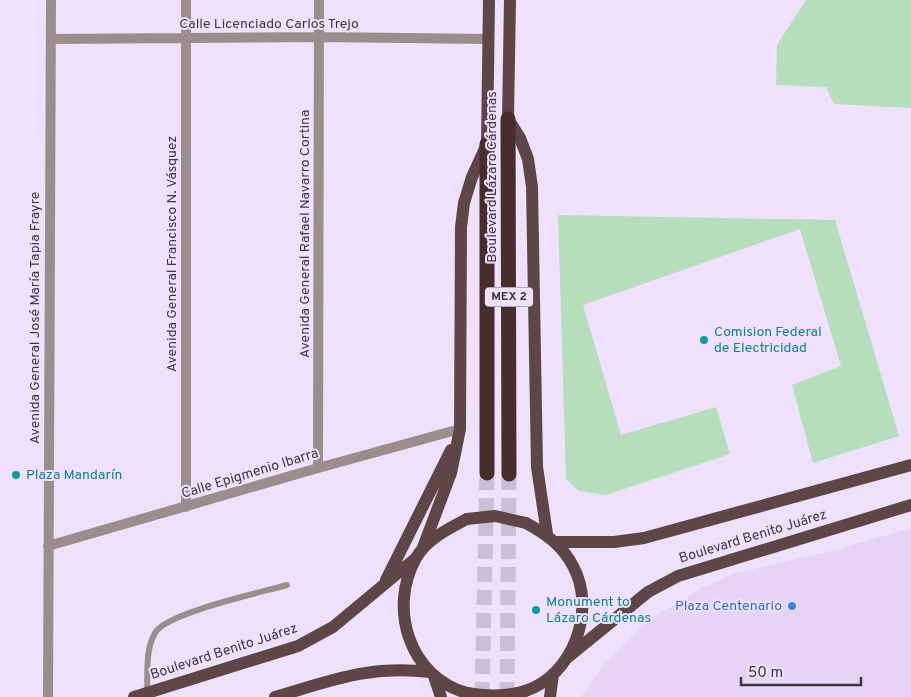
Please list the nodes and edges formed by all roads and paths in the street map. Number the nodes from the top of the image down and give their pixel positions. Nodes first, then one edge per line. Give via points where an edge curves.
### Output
1 (51, 0) edge
2 (186, 0) edge
3 (320, 0) edge
4 (489, 0) edge
5 (510, 0) edge
6 (319, 37) junction
7 (186, 38) junction
8 (488, 39) junction
9 (51, 40) junction
10 (508, 118) junction
11 (487, 144) junction
12 (460, 430) junction
13 (911, 464) edge
14 (318, 468) junction
15 (487, 474) tunnel mouth
16 (509, 474) tunnel mouth
17 (911, 505) edge
18 (186, 507) junction
19 (551, 538) junction
20 (48, 546) junction
21 (419, 554) junction
22 (287, 585) dead end
23 (383, 587) junction
24 (568, 656) junction
25 (432, 674) junction
26 (553, 674) junction
27 (148, 693) junction
28 (48, 697) edge
29 (134, 697) edge
30 (275, 697) edge
31 (441, 697) edge
32 (550, 697) edge

1 - 9 street, Avenida General José María Tapia Frayre
2 - 7 street, Avenida General Francisco N. Vásquez
3 - 6 street, Avenida General Rafael Navarro Cortina
4 - 8 main road, Boulevard Lázaro Cárdenas / MEX 2
5 - 10 main road, Boulevard Lázaro Cárdenas / MEX 2
6 - 7 street, Calle Licenciado Carlos Trejo
6 - 8 street, Calle Licenciado Carlos Trejo
6 - 14 street, Avenida General Rafael Navarro Cortina
7 - 9 street, Calle Licenciado Carlos Trejo
7 - 18 street, Avenida General Francisco N. Vásquez
8 - 11 main road, Boulevard Lázaro Cárdenas / MEX 2
9 - 20 street, Avenida General José María Tapia Frayre
10 - 16 highway, Boulevard Lázaro Cárdenas / MEX 2
10 - 19 main road via 528,159 532,187 537,467
11 - 12 main road via 467,194 461,227
11 - 15 highway, Boulevard Lázaro Cárdenas / MEX 2
12 - 14 street, Calle Epigmenio Ibarra
12 - 21 main road via 451,473
12 - 23 main road
13 - 19 main road, Boulevard Benito Juárez via 644,538 614,542
14 - 18 street, Calle Epigmenio Ibarra
17 - 24 main road, Boulevard Benito Juárez via 678,576 648,592
18 - 20 street, Calle Epigmenio Ibarra
19 - 21 main road, Boulevard Benito Juárez, bridge via 526,523 495,516 468,519 442,531
19 - 24 main road via 574,567 582,597 580,628
20 - 28 street, Avenida General José María Tapia Frayre
21 - 23 main road, Boulevard Benito Juárez
21 - 25 main road via 406,581 402,605 405,630 415,653
22 - 27 lane via 176,617 156,630 148,650
23 - 27 main road, Boulevard Benito Juárez via 333,627 298,646
24 - 26 main road
25 - 26 main road, bridge via 456,690 482,697 507,696 532,688
25 - 30 main road via 393,669 367,671
25 - 31 main road
26 - 32 main road
27 - 29 main road, Boulevard Benito Juárez

